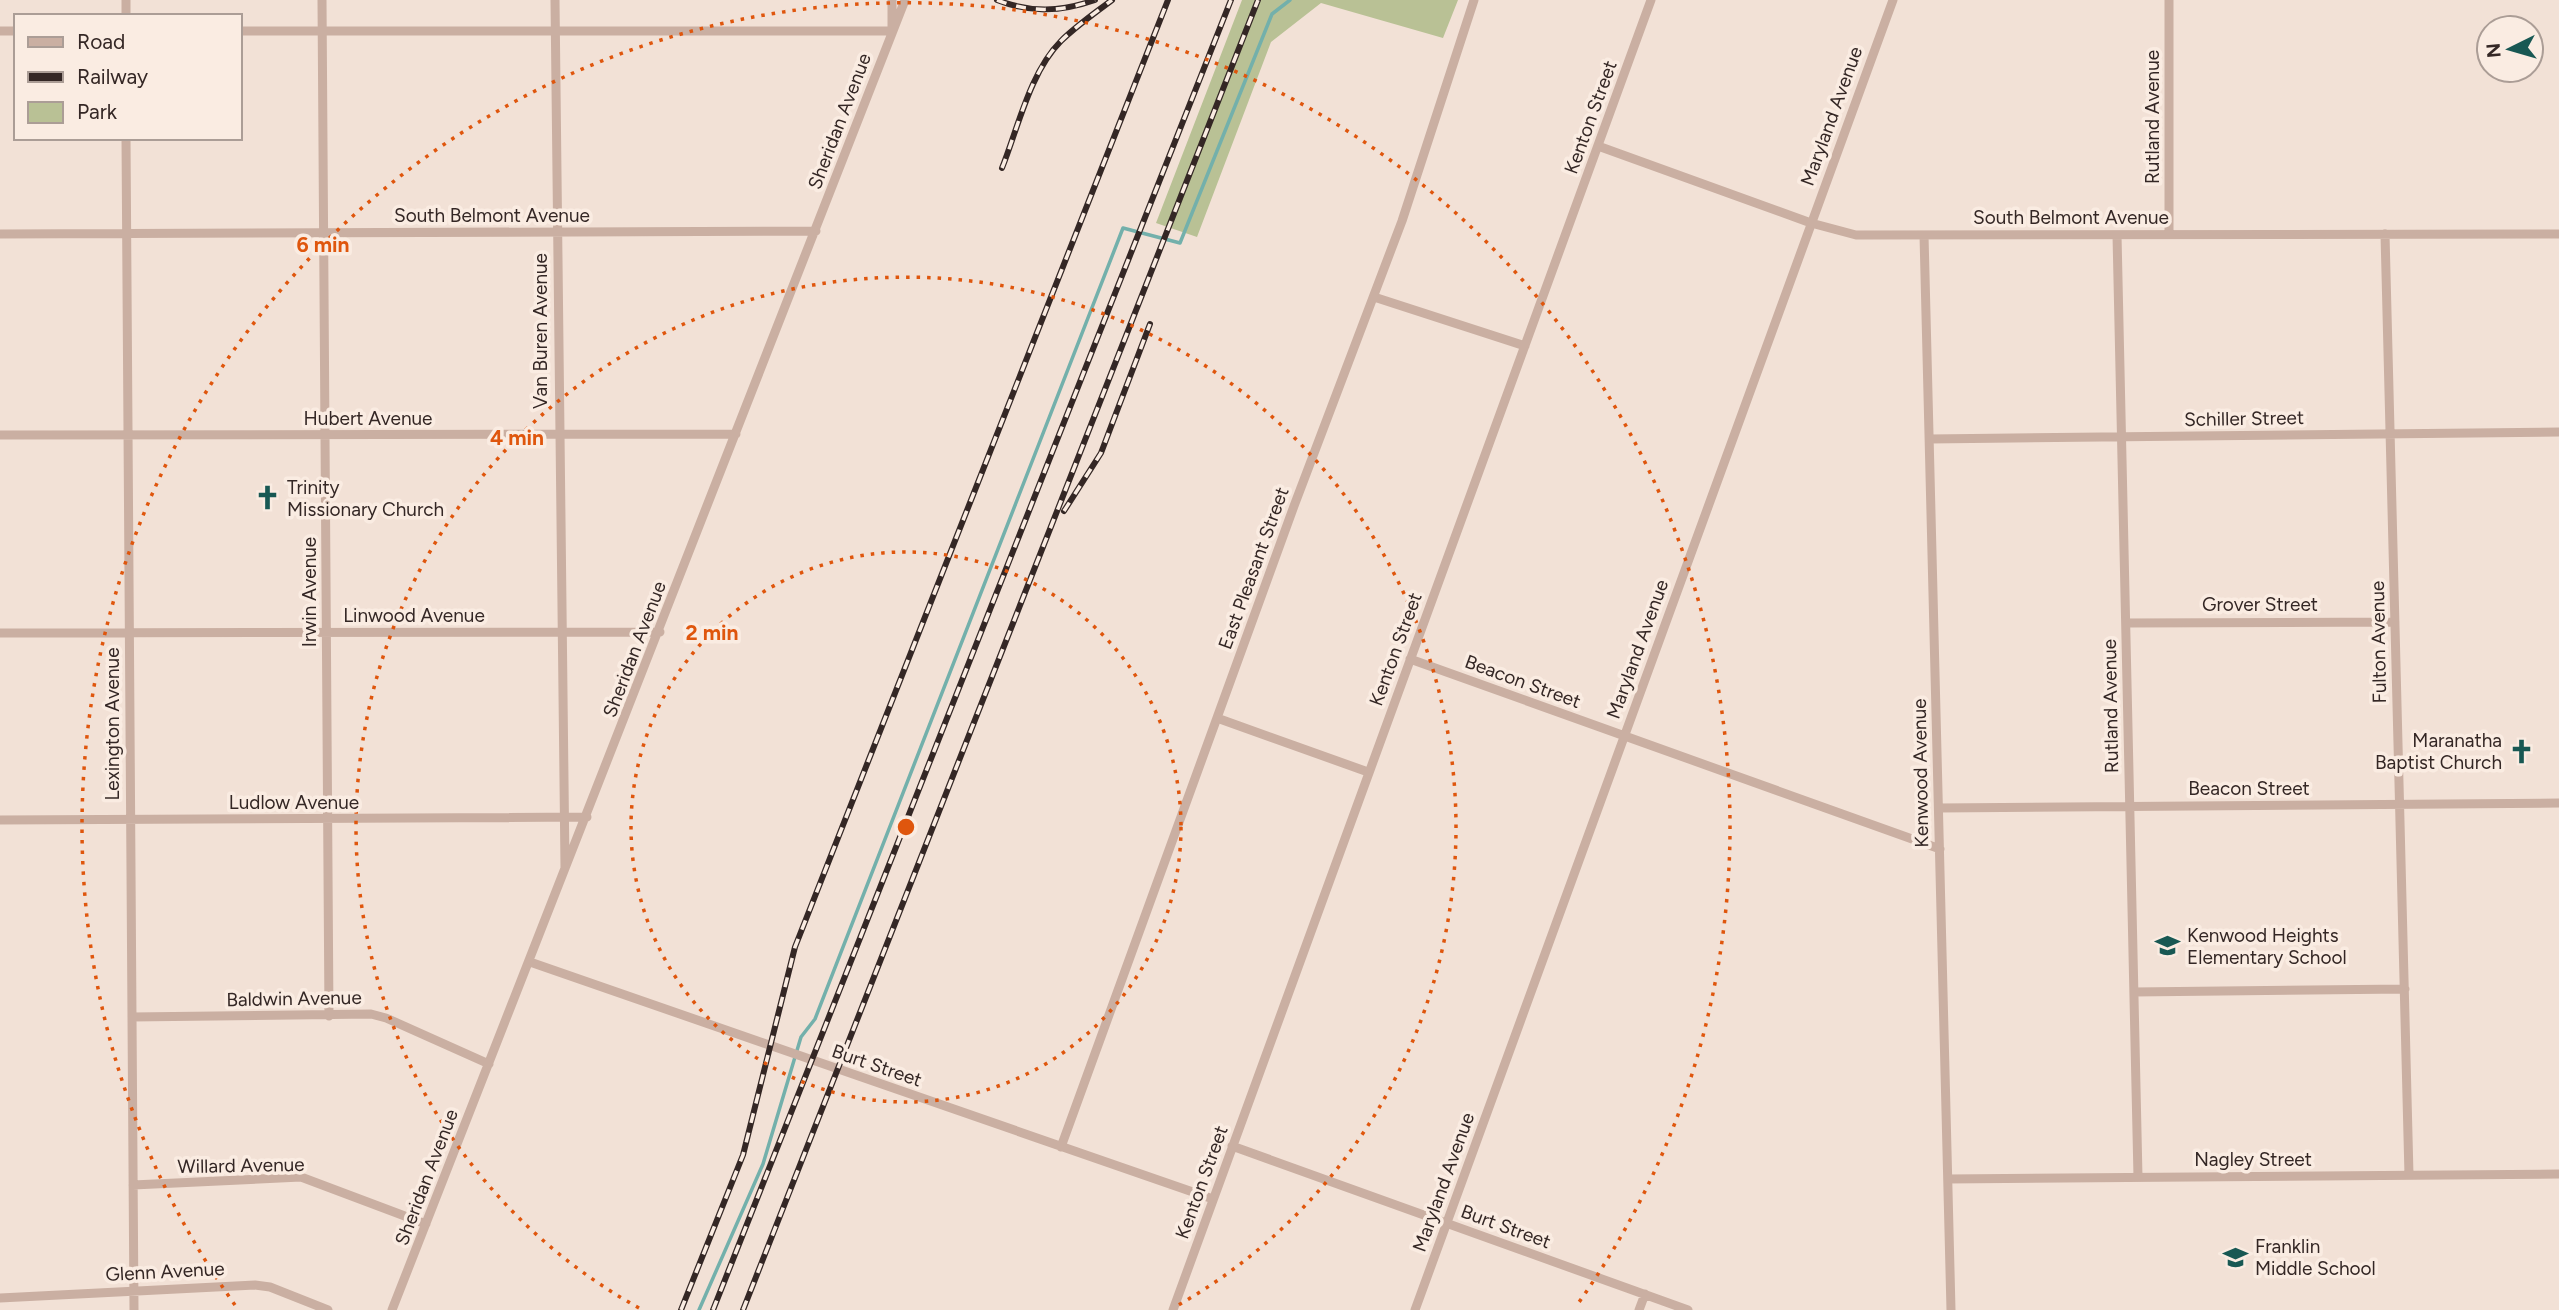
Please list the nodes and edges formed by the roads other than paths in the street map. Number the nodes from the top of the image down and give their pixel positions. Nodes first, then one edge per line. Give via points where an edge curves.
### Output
1 (322, 0) edge
2 (555, 0) edge
3 (892, 0) edge
4 (905, 0) edge
5 (1474, 0) edge
6 (1651, 0) edge
7 (1892, 0) edge
8 (2169, 0) edge
9 (242, 31) edge
10 (322, 31) junction
11 (892, 31) junction
12 (555, 32) junction
13 (127, 140) edge
14 (1598, 146) junction
15 (1811, 223) junction
16 (816, 231) junction
17 (556, 233) junction
18 (0, 234) edge
19 (127, 234) junction
20 (323, 234) junction
21 (2169, 234) junction
22 (2385, 234) junction
23 (2559, 234) edge
24 (1924, 235) junction
25 (2117, 235) junction
26 (1374, 297) junction
27 (1525, 346) junction
28 (2559, 432) edge
29 (736, 434) junction
30 (2390, 434) junction
31 (0, 435) edge
32 (128, 435) junction
33 (325, 435) junction
34 (558, 435) junction
35 (2121, 437) junction
36 (1930, 439) junction
37 (2395, 622) junction
38 (2126, 623) junction
39 (560, 632) junction
40 (660, 632) junction
41 (0, 633) edge
42 (129, 633) junction
43 (326, 633) junction
44 (1410, 659) junction
45 (1217, 718) junction
46 (1624, 736) junction
47 (1368, 772) junction
48 (2559, 803) edge
49 (2400, 804) junction
50 (2130, 807) junction
51 (1939, 808) junction
52 (587, 817) junction
53 (563, 818) junction
54 (328, 819) junction
55 (0, 820) edge
56 (130, 820) junction
57 (1940, 849) junction
58 (565, 873) junction
59 (530, 962) junction
60 (2405, 989) junction
61 (2134, 992) junction
62 (329, 1016) junction
63 (132, 1017) junction
64 (489, 1064) junction
65 (1232, 1146) junction
66 (1061, 1147) junction
67 (2559, 1174) edge
68 (2409, 1175) junction
69 (2138, 1177) junction
70 (1948, 1179) junction
71 (133, 1185) junction
72 (1213, 1199) junction
73 (1447, 1223) junction
74 (426, 1224) junction
75 (134, 1290) junction
76 (1645, 1294) junction
77 (0, 1298) edge
78 (134, 1310) edge
79 (328, 1310) edge
80 (392, 1310) edge
81 (1172, 1310) edge
82 (1415, 1310) edge
83 (1639, 1310) edge
84 (1688, 1310) edge
85 (1951, 1310) edge

1 - 10 street, Irwin Avenue
2 - 12 street, Van Buren Avenue
3 - 11 street
4 - 11 street, Sheridan Avenue
5 - 26 street, East Pleasant Street
6 - 14 street, Kenton Street
7 - 15 street, Maryland Avenue
8 - 21 street, Rutland Avenue
9 - 10 street
10 - 12 street
10 - 20 street, Irwin Avenue
11 - 12 street
11 - 16 street, Sheridan Avenue
12 - 17 street, Van Buren Avenue
13 - 19 street, Lexington Avenue
14 - 15 street, South Belmont Avenue
14 - 27 street, Kenton Street
15 - 24 street, South Belmont Avenue via 1856,235
15 - 46 street, Maryland Avenue
16 - 17 street, South Belmont Avenue
16 - 29 street, Sheridan Avenue
17 - 20 street, South Belmont Avenue
17 - 34 street, Van Buren Avenue
18 - 19 street, South Belmont Avenue
19 - 20 street, South Belmont Avenue
19 - 32 street, Lexington Avenue
20 - 33 street, Irwin Avenue
21 - 22 street, South Belmont Avenue
21 - 25 street, South Belmont Avenue
22 - 23 street, South Belmont Avenue
22 - 30 street, Fulton Avenue
24 - 25 street, South Belmont Avenue
24 - 36 street, Kenwood Avenue
25 - 35 street, Rutland Avenue
26 - 27 street
26 - 45 street, East Pleasant Street
27 - 44 street, Kenton Street
28 - 30 street, Schiller Street
29 - 34 street, Hubert Avenue
29 - 40 street, Sheridan Avenue
30 - 35 street, Schiller Street
30 - 37 street, Fulton Avenue
31 - 32 street, Hubert Avenue
32 - 33 street, Hubert Avenue
32 - 42 street, Lexington Avenue
33 - 34 street, Hubert Avenue
33 - 43 street, Irwin Avenue
34 - 39 street, Van Buren Avenue
35 - 36 street, Schiller Street
35 - 38 street, Rutland Avenue
36 - 51 street, Kenwood Avenue
37 - 38 street, Grover Street
37 - 49 street, Fulton Avenue
38 - 50 street, Rutland Avenue
39 - 40 street, Linwood Avenue
39 - 43 street, Linwood Avenue
39 - 53 street, Van Buren Avenue
40 - 52 street, Sheridan Avenue
41 - 42 street, Linwood Avenue
42 - 43 street, Linwood Avenue
42 - 56 street, Lexington Avenue
43 - 54 street, Irwin Avenue
44 - 46 street, Beacon Street
44 - 47 street, Kenton Street
45 - 47 street
45 - 66 street, East Pleasant Street
46 - 57 street, Beacon Street
46 - 73 street, Maryland Avenue
47 - 65 street, Kenton Street
48 - 49 street, Beacon Street
49 - 50 street, Beacon Street
49 - 60 street, Fulton Avenue
50 - 51 street, Beacon Street
50 - 61 street, Rutland Avenue
51 - 57 street, Kenwood Avenue
52 - 53 street, Ludlow Avenue
52 - 58 street, Sheridan Avenue
53 - 54 street, Ludlow Avenue
53 - 58 street, Van Buren Avenue
54 - 56 street, Ludlow Avenue
54 - 62 street, Irwin Avenue
55 - 56 street, Ludlow Avenue
56 - 63 street, Lexington Avenue
57 - 70 street, Kenwood Avenue
58 - 59 street, Sheridan Avenue
59 - 64 street, Sheridan Avenue
59 - 66 street, Burt Street
60 - 61 street
60 - 68 street, Fulton Avenue
61 - 69 street, Rutland Avenue
62 - 63 street, Baldwin Avenue
62 - 64 street, Baldwin Avenue via 386,1018
63 - 71 street, Lexington Avenue
64 - 74 street, Sheridan Avenue
65 - 72 street, Kenton Street
65 - 73 street, Burt Street
66 - 72 street, Burt Street
67 - 68 street, Nagley Street
68 - 69 street, Nagley Street
69 - 70 street, Nagley Street
70 - 85 street, Kenwood Avenue
71 - 74 street, Willard Avenue via 302,1177
71 - 75 street, Lexington Avenue
72 - 81 street, Kenton Street
73 - 76 street, Burt Street
73 - 82 street, Maryland Avenue
74 - 80 street, Sheridan Avenue
75 - 77 street, Glenn Avenue
75 - 78 street, Lexington Avenue
75 - 79 street, Glenn Avenue via 255,1285 281,1290
76 - 83 street
76 - 84 street, Burt Street

